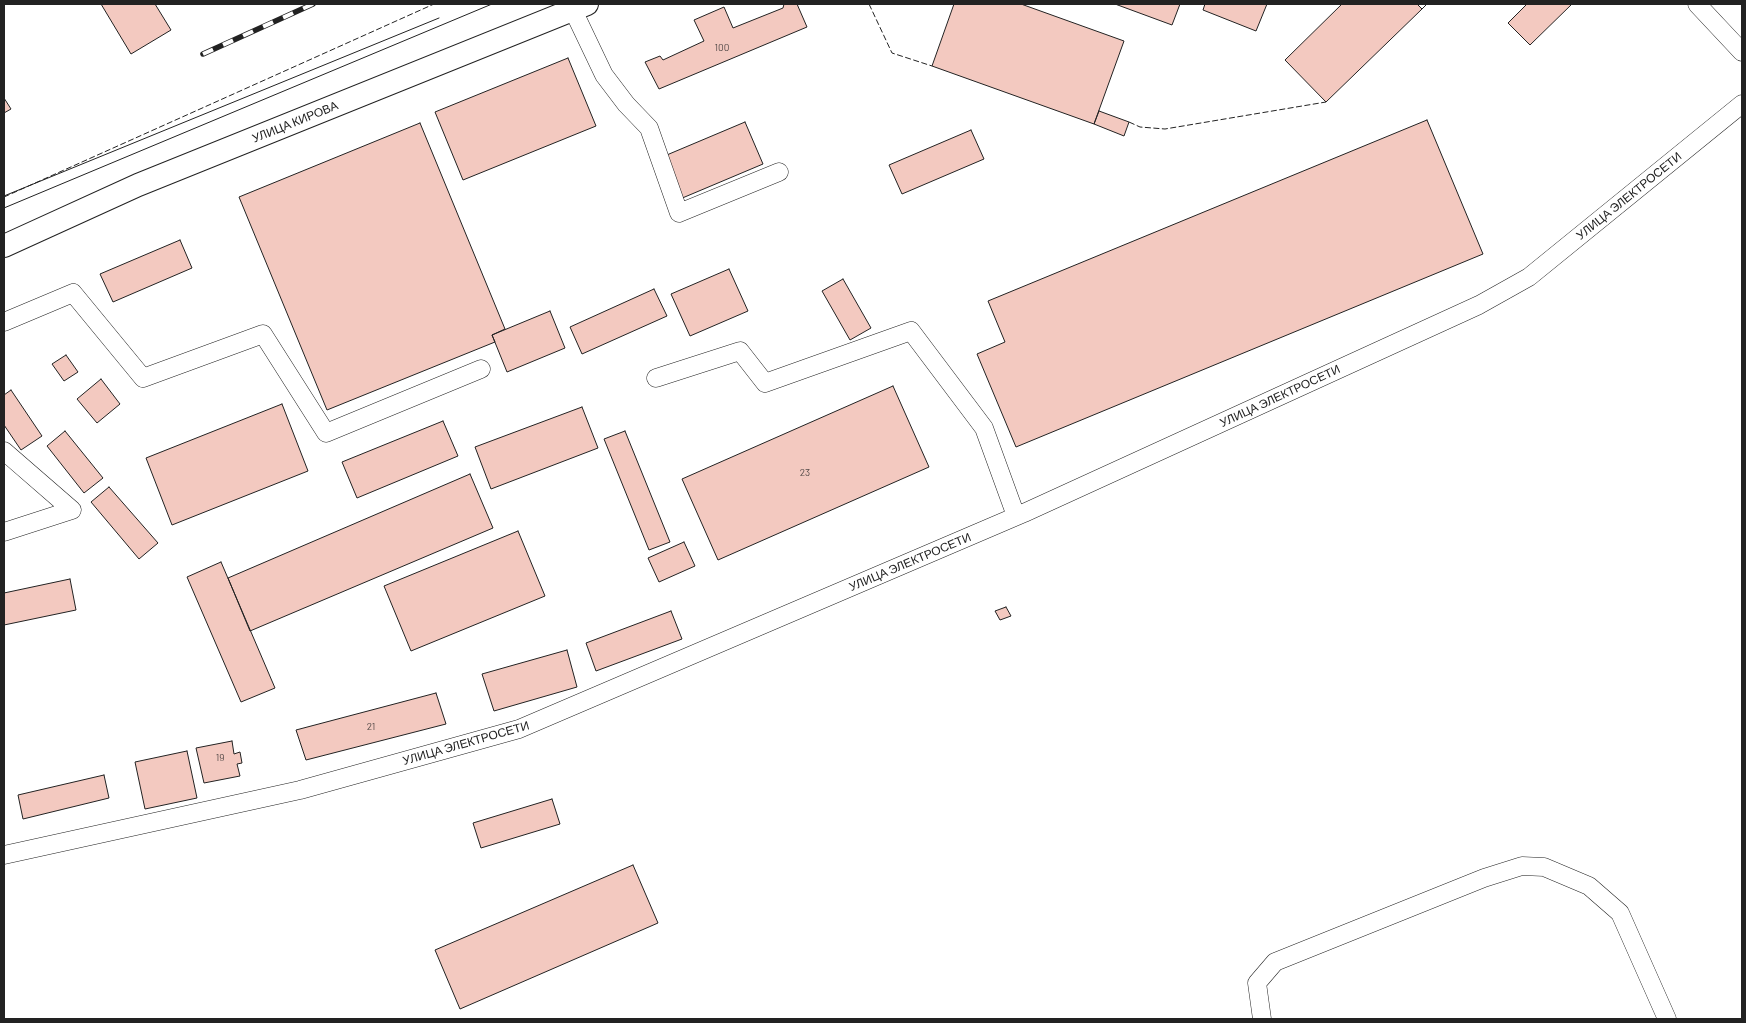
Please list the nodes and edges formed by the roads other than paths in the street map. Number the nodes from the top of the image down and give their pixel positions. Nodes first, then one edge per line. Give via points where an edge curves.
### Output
1 (1697, 4) edge
2 (580, 7) edge
3 (1742, 52) edge
4 (1742, 104) edge
5 (779, 172) dead end
6 (4, 246) edge
7 (4, 322) edge
8 (481, 369) dead end
9 (656, 378) dead end
10 (4, 451) edge
11 (1016, 516) junction
12 (4, 532) edge
13 (4, 856) edge
14 (1262, 1019) edge
15 (1667, 1019) edge

1 - 3 street
2 - 5 street via 604,75 649,128 679,213
2 - 6 main road, УЛИЦА КИРОВА via 138,185
4 - 11 street, УЛИЦА ЭЛЕКТРОСЕТИ via 1529,277 1479,305
7 - 8 street via 73,293 143,378 263,334 326,433
9 - 11 street via 740,351 765,383 911,331 984,428
10 - 12 street via 72,510
11 - 13 street, УЛИЦА ЭЛЕКТРОСЕТИ via 520,729 300,790
14 - 15 street via 1258,983 1275,962 1484,878 1529,866 1544,867 1589,886 1620,913

